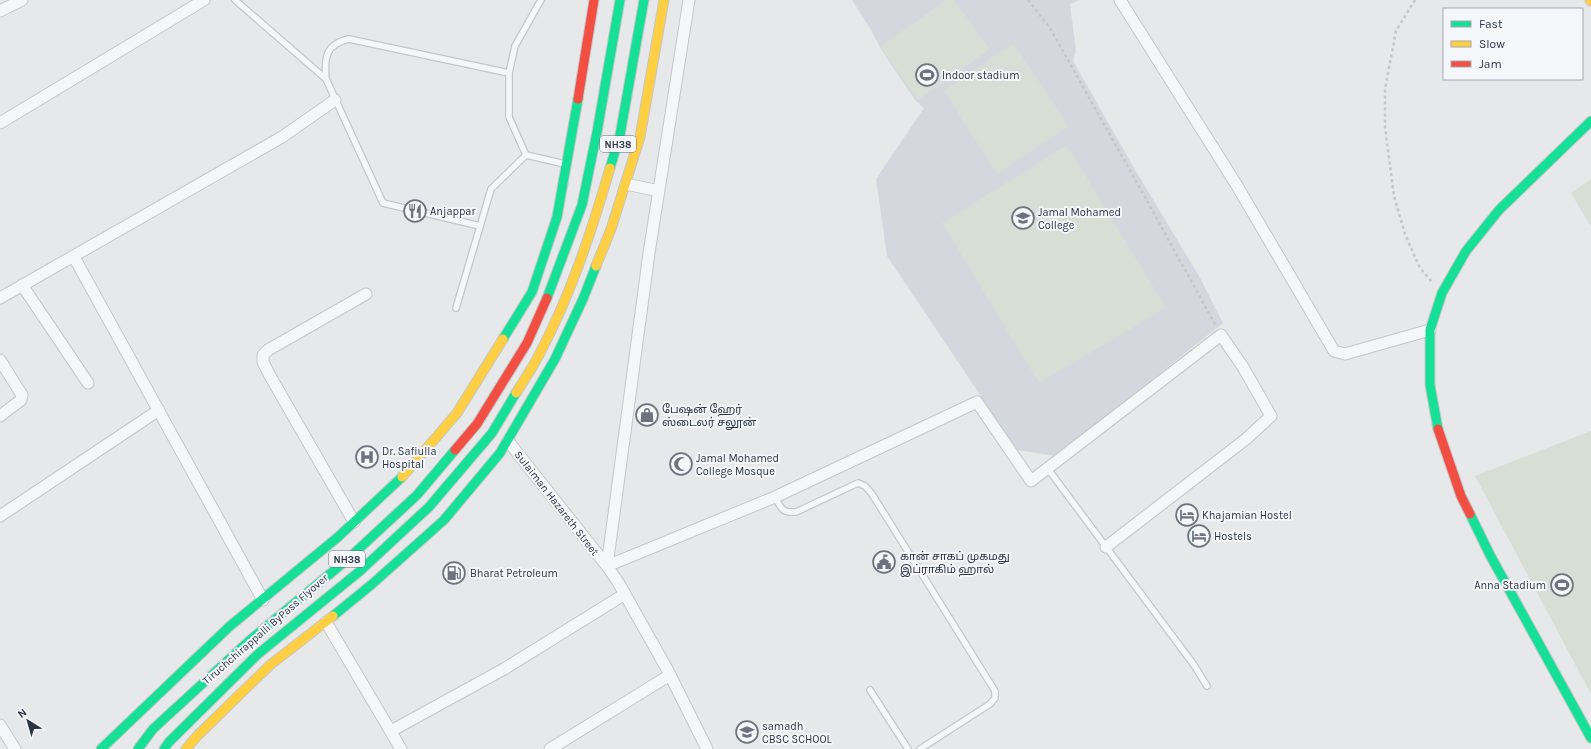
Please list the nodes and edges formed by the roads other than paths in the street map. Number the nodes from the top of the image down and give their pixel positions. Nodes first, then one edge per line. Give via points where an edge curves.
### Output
1 (22, 0) edge
2 (204, 0) edge
3 (235, 0) edge
4 (541, 0) edge
5 (594, 0) edge
6 (620, 0) edge
7 (644, 0) edge
8 (664, 0) edge
9 (689, 0) edge
10 (1120, 0) edge
11 (0, 11) edge
12 (509, 73) junction
13 (326, 79) junction
14 (336, 100) junction
15 (1591, 121) edge
16 (0, 123) edge
17 (526, 155) junction
18 (567, 164) junction
19 (626, 184) junction
20 (659, 190) junction
21 (480, 226) junction
22 (74, 257) junction
23 (22, 284) junction
24 (532, 292) junction
25 (366, 294) dead end
26 (548, 295) junction
27 (0, 298) edge
28 (565, 300) junction
29 (456, 308) dead end
30 (579, 309) junction
31 (1430, 330) junction
32 (0, 360) edge
33 (88, 383) dead end
34 (159, 410) junction
35 (0, 416) edge
36 (508, 441) junction
37 (1048, 469) junction
38 (775, 497) junction
39 (0, 516) edge
40 (354, 522) junction
41 (1106, 547) junction
42 (607, 566) junction
43 (625, 594) junction
44 (263, 600) junction
45 (326, 622) junction
46 (670, 675) junction
47 (1207, 686) dead end
48 (870, 690) dead end
49 (0, 725) edge
50 (392, 732) junction
51 (1591, 738) edge
52 (16, 749) edge
53 (101, 749) edge
54 (138, 749) edge
55 (164, 749) edge
56 (186, 749) edge
57 (401, 749) edge
58 (550, 749) edge
59 (708, 749) edge
60 (908, 749) edge
61 (920, 749) edge

1 - 11 street
2 - 16 street
3 - 13 lane
4 - 12 lane via 515,46
5 - 18 main road
6 - 26 main road, NH38 via 582,205
7 - 28 main road, Tiruchchirappalli ByPass Flyover / NH38 via 620,135 599,207
8 - 19 main road via 640,136
9 - 20 street
10 - 31 street via 1236,184 1334,351 1346,354
12 - 13 lane via 349,39 334,44 327,53 324,65
12 - 17 lane via 509,118
13 - 14 lane
14 - 21 lane via 383,203
14 - 22 street via 282,137
15 - 31 main road via 1499,210 1466,251 1442,293
17 - 18 lane
17 - 21 lane via 491,189
18 - 24 main road via 557,217
19 - 20 street
19 - 30 main road
20 - 42 street
21 - 29 lane
22 - 23 street
22 - 34 street
23 - 27 street
23 - 33 street
24 - 26 main road
24 - 40 main road via 457,413 400,479
25 - 40 street via 263,355 263,362 269,374
26 - 54 main road, Tiruchchirappalli ByPass Flyover / NH38 via 528,343 478,424 417,495 349,558 249,640 153,729
28 - 30 main road
28 - 55 main road, Tiruchchirappalli ByPass Flyover / NH38 via 541,352 492,433 429,506 360,571 258,654
30 - 36 main road via 555,359
31 - 51 main road via 1430,385 1439,432 1461,496 1490,555
32 - 35 street via 22,395 21,400
34 - 39 street
34 - 44 street
36 - 42 street, Sulaiman Hazareth Street
36 - 45 main road via 444,520
37 - 38 street via 1031,481 977,402
37 - 41 lane
37 - 41 street via 1221,336 1243,367 1271,416 1246,439
38 - 42 street
38 - 61 lane via 782,510 788,513 796,512 848,486 858,483 865,486 995,692 995,698 990,704
40 - 44 main road
41 - 47 lane
42 - 43 street, Sulaiman Hazareth Street
43 - 46 street, Sulaiman Hazareth Street
43 - 50 street via 504,669
44 - 53 main road via 230,626
45 - 50 street
45 - 56 main road via 270,665 198,734
46 - 58 street
46 - 59 street, Sulaiman Hazareth Street
48 - 60 lane
49 - 52 street
50 - 57 street

